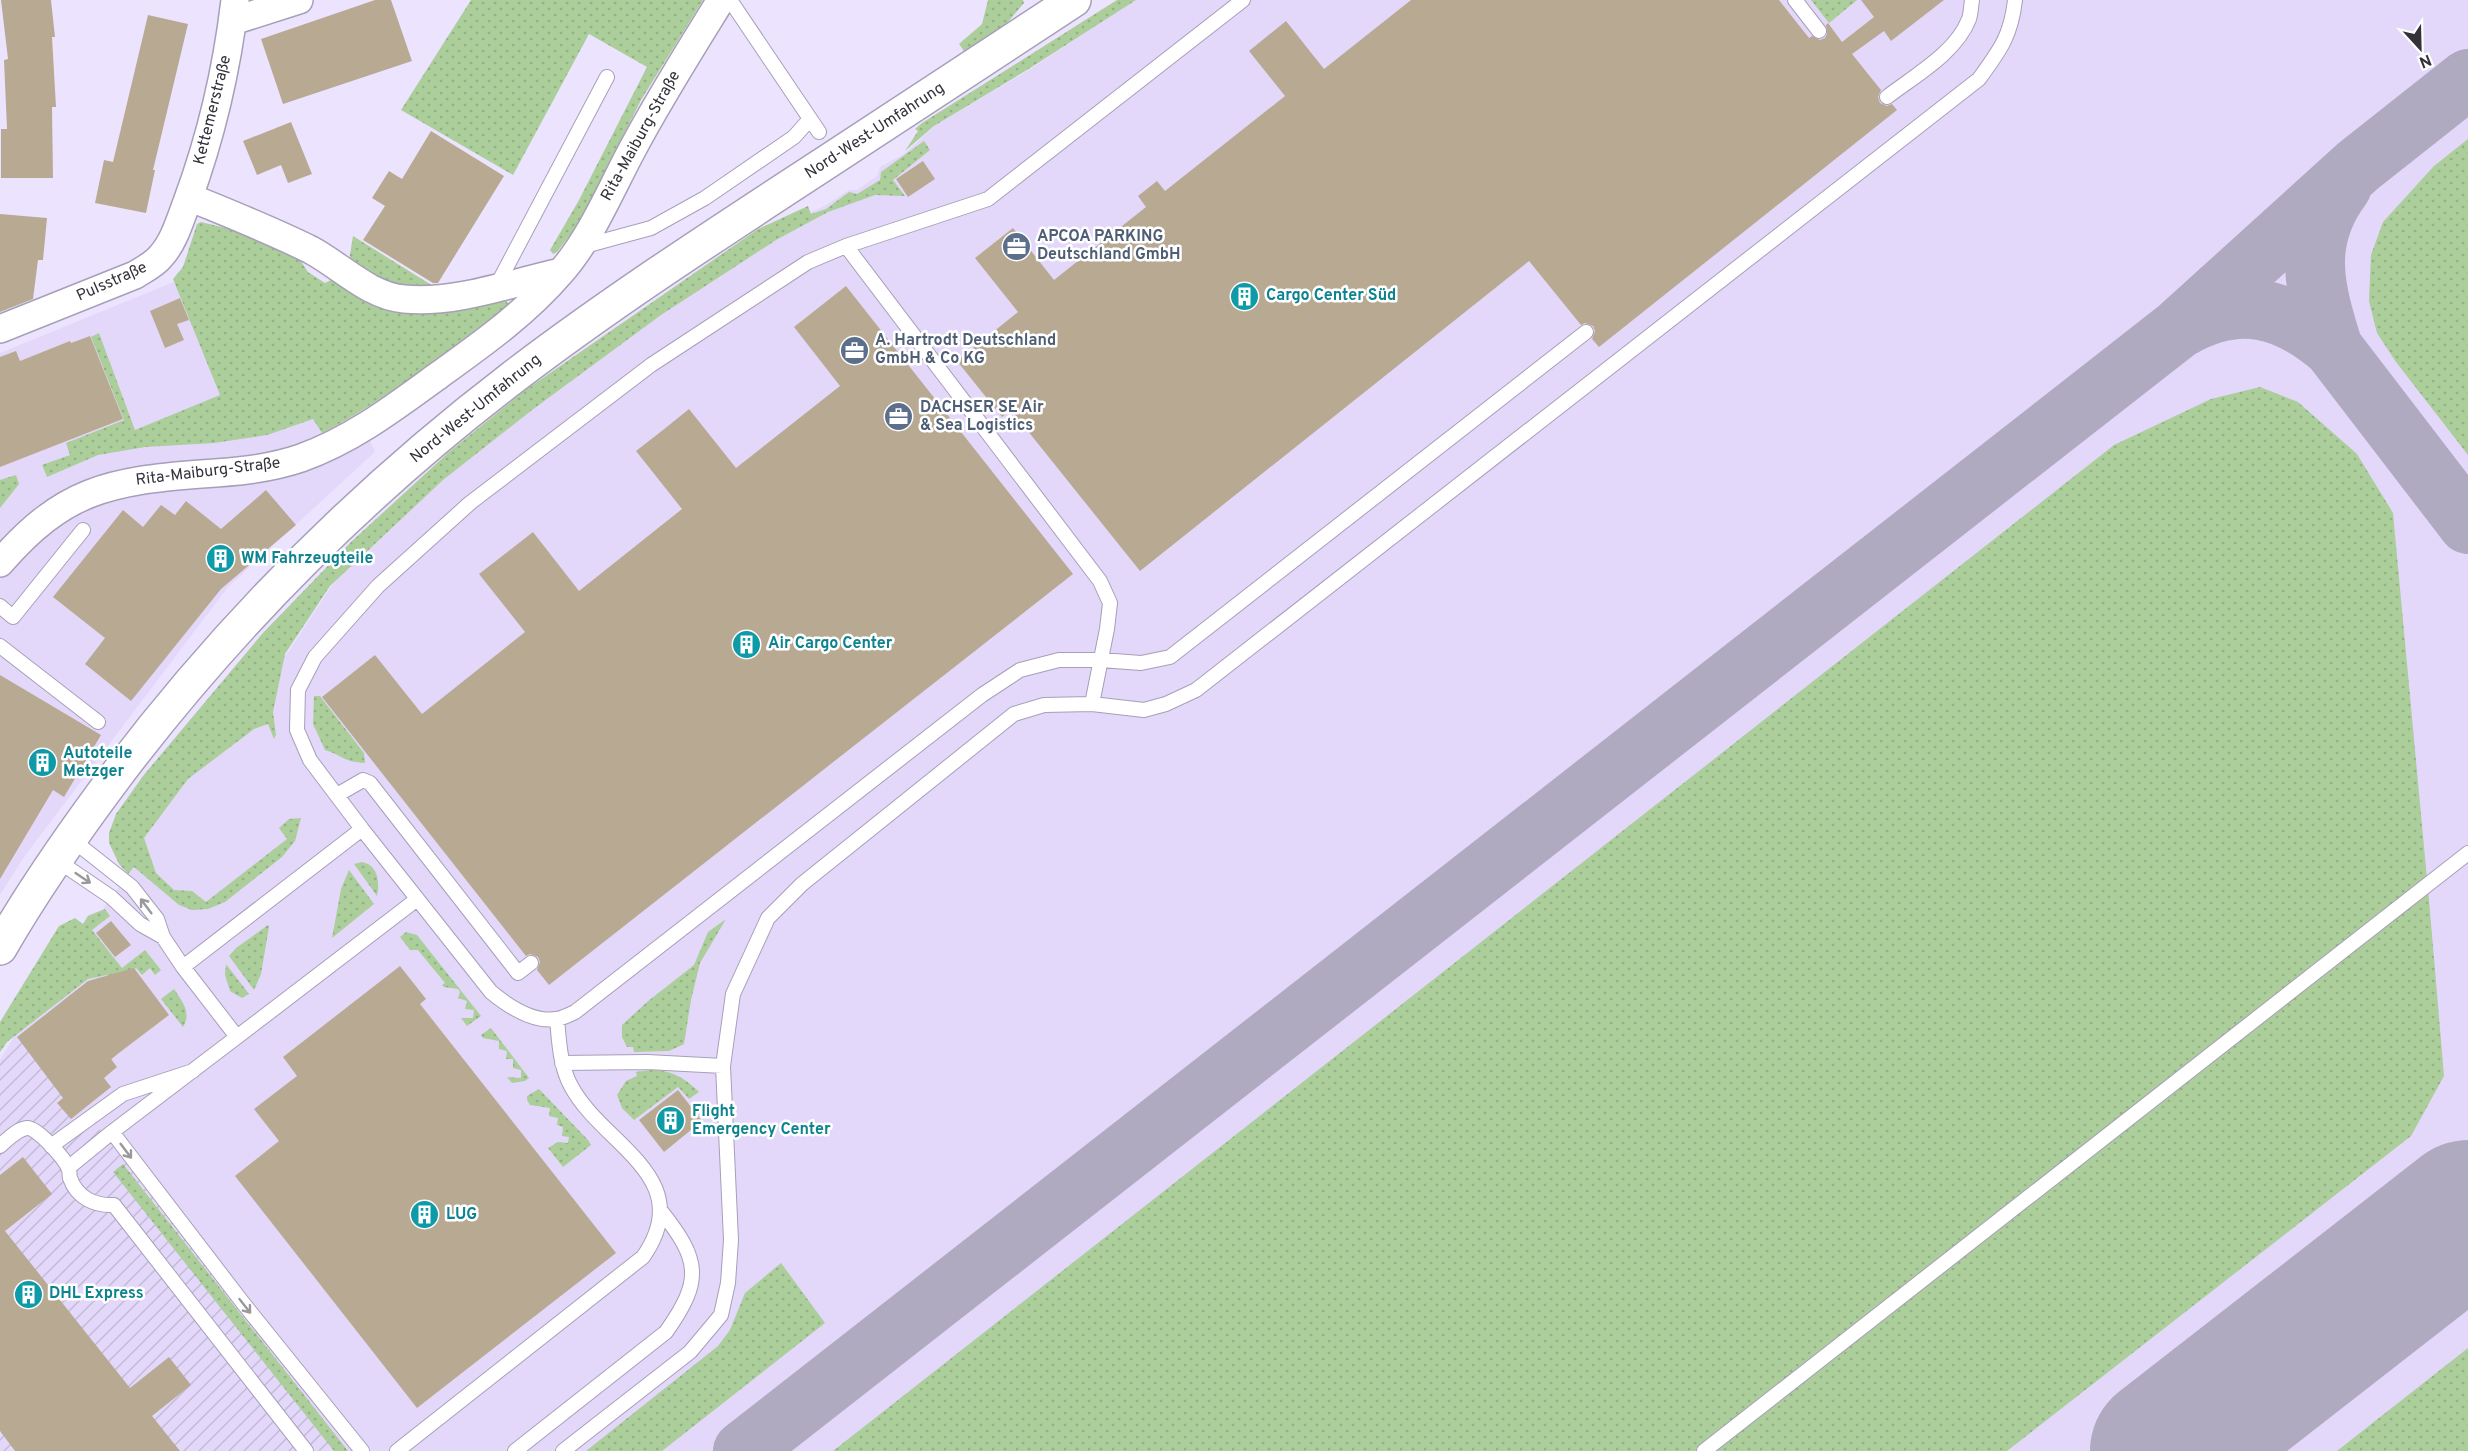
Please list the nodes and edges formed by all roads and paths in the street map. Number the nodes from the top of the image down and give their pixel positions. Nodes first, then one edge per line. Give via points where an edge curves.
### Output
1 (299, 0) edge
2 (721, 0) edge
3 (730, 0) edge
4 (1074, 0) edge
5 (1243, 0) edge
6 (1795, 0) edge
7 (1972, 0) edge
8 (2015, 0) edge
9 (234, 11) edge
10 (1819, 31) dead end
11 (607, 77) dead end
12 (1887, 97) dead end
13 (810, 119) junction
14 (819, 132) dead end
15 (189, 197) junction
16 (846, 246) junction
17 (579, 248) junction
18 (561, 272) junction
19 (496, 287) junction
20 (0, 329) edge
21 (1586, 332) dead end
22 (83, 530) dead end
23 (0, 563) edge
24 (0, 606) edge
25 (0, 646) edge
26 (1101, 660) junction
27 (1092, 704) junction
28 (98, 722) dead end
29 (337, 795) junction
30 (362, 830) junction
31 (63, 849) junction
32 (2468, 853) edge
33 (416, 900) junction
34 (163, 938) junction
35 (0, 948) edge
36 (531, 963) dead end
37 (183, 967) junction
38 (557, 1019) junction
39 (237, 1037) junction
40 (562, 1063) junction
41 (723, 1066) junction
42 (192, 1071) junction
43 (112, 1132) junction
44 (0, 1146) edge
45 (51, 1146) junction
46 (68, 1168) junction
47 (661, 1211) junction
48 (306, 1451) edge
49 (362, 1451) edge
50 (397, 1451) edge
51 (515, 1451) edge
52 (563, 1451) edge
53 (1704, 1451) edge

1 - 9 street, Kettemerstraße
2 - 17 street, Rita-Maiburg-Straße via 656,105
3 - 13 lane
4 - 31 main road, Nord-West-Umfahrung via 724,228 573,333 449,428 334,530 238,626 146,736
5 - 16 lane via 988,199
6 - 10 lane
7 - 12 lane via 1969,19 1960,35 1939,57
8 - 27 lane via 2013,23 1979,78 1196,690 1144,710
9 - 15 street, Kettemerstraße via 218,104
11 - 19 lane
13 - 14 lane
13 - 17 lane via 794,137 705,198 651,228
15 - 19 street via 326,258 374,290 400,299 432,301
15 - 20 street, Pulsstraße via 171,242 151,266
16 - 26 lane via 1100,581 1110,603
16 - 29 lane via 808,262 651,364 470,503 378,586 315,657 298,690 297,730 310,759
17 - 18 street, Rita-Maiburg-Straße
18 - 19 street
18 - 23 street, Rita-Maiburg-Straße via 488,340 351,435 276,466 150,478 104,488 41,521
21 - 26 lane via 1170,657 1141,663
22 - 24 lane via 13,617
25 - 28 lane
26 - 27 lane
26 - 38 lane via 1059,660 1020,670 982,695 575,1012
27 - 41 lane via 1044,705 1014,714 795,891 768,918 733,994
29 - 30 lane
29 - 36 lane via 363,780 370,783 518,973
30 - 33 lane
30 - 37 lane
31 -> 34 lane via 140,924
34 -> 31 lane via 157,919 132,887 108,866
31 - 35 main road, Nord-West-Umfahrung
32 - 53 lane
33 - 38 lane via 491,992 525,1013
33 - 39 lane
34 - 37 lane
37 - 39 lane
38 - 40 lane
39 - 42 lane
40 - 41 lane
40 - 47 lane via 572,1088 587,1108 641,1163 651,1178
41 - 52 lane via 731,1240 721,1315 690,1352
42 - 43 lane
42 - 45 lane via 123,1094
43 - 46 lane
43 -> 49 lane
44 - 45 lane via 28,1127 37,1130
45 - 46 lane
46 - 48 lane via 70,1179 86,1199 100,1206 114,1205
47 - 50 lane via 656,1236 644,1257
47 - 51 lane via 681,1236 692,1264 691,1281 679,1314 666,1332

